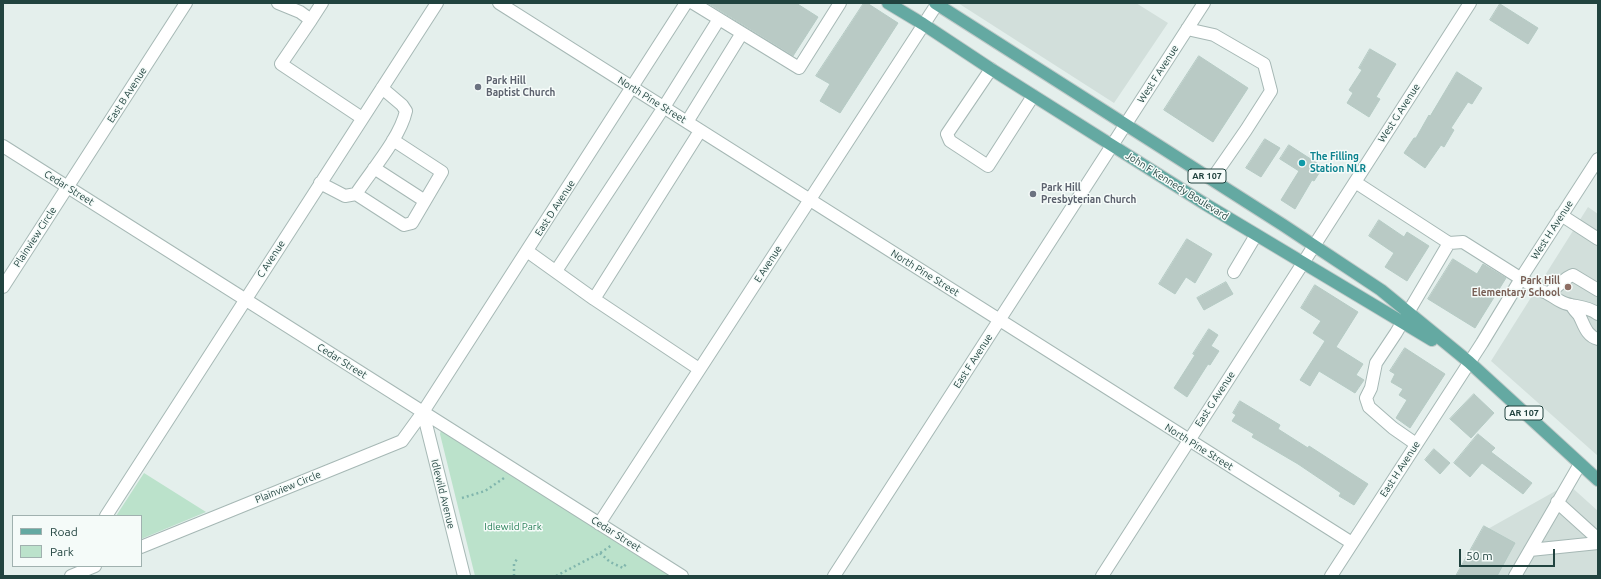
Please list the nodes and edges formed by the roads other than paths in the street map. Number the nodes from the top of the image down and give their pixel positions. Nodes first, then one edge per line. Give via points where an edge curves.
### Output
1 (186, 3) edge
2 (278, 3) edge
3 (322, 3) edge
4 (437, 3) edge
5 (499, 3) edge
6 (686, 3) edge
7 (693, 3) edge
8 (888, 3) edge
9 (936, 3) edge
10 (1204, 3) edge
11 (1470, 3) edge
12 (834, 5) edge
13 (719, 19) junction
14 (311, 20) junction
15 (923, 24) junction
16 (1187, 29) junction
17 (742, 33) junction
18 (991, 69) junction
19 (632, 87) junction
20 (382, 88) junction
21 (1033, 96) junction
22 (664, 107) junction
23 (362, 118) junction
24 (687, 122) junction
25 (1126, 124) junction
26 (700, 131) junction
27 (392, 140) junction
28 (3, 146) edge
29 (1112, 146) junction
30 (1598, 159) edge
31 (374, 168) junction
32 (1212, 179) junction
33 (1355, 182) junction
34 (320, 183) junction
35 (68, 187) junction
36 (356, 194) junction
37 (810, 200) junction
38 (425, 201) junction
39 (1561, 216) junction
40 (1256, 235) junction
41 (1598, 239) edge
42 (1449, 243) junction
43 (1314, 245) junction
44 (527, 251) junction
45 (1303, 263) junction
46 (556, 271) junction
47 (1234, 272) dead end
48 (1521, 278) junction
49 (3, 287) edge
50 (1598, 290) edge
51 (1549, 293) junction
52 (594, 299) junction
53 (245, 300) junction
54 (1571, 305) junction
55 (1598, 314) edge
56 (1404, 317) junction
57 (999, 320) junction
58 (1598, 340) edge
59 (1469, 362) junction
60 (699, 370) junction
61 (423, 412) junction
62 (1189, 440) junction
63 (1416, 444) junction
64 (1580, 464) junction
65 (1598, 480) edge
66 (1557, 502) junction
67 (107, 515) edge
68 (599, 524) junction
69 (1598, 539) edge
70 (1598, 543) edge
71 (1352, 544) junction
72 (142, 547) edge
73 (1530, 550) junction
74 (73, 567) edge
75 (94, 567) edge
76 (67, 576) edge
77 (71, 576) edge
78 (464, 576) edge
79 (682, 576) edge
80 (834, 576) edge
81 (1102, 576) edge
82 (1331, 576) edge
83 (1515, 576) edge

1 - 35 street, East B Avenue
2 - 14 street via 300,12
3 - 14 street
4 - 20 street, C Avenue
5 - 19 street, North Pine Street
6 - 19 street, East D Avenue
7 - 13 street
8 - 15 main road, John F Kennedy Boulevard / AR 107
9 - 15 street, E Avenue
9 - 25 main road, John F Kennedy Boulevard / AR 107
10 - 16 street, West F Avenue
11 - 33 street, West G Avenue
12 - 17 street via 799,68
13 - 17 street
13 - 22 street
14 - 23 street via 281,64
15 - 18 main road, John F Kennedy Boulevard / AR 107
15 - 37 street, E Avenue
16 - 25 street, West F Avenue
16 - 32 street via 1214,35 1264,64 1271,91
17 - 24 street
18 - 21 main road, John F Kennedy Boulevard / AR 107
18 - 21 street via 948,134 950,141 988,166
19 - 22 street, North Pine Street
19 - 44 street, East D Avenue
20 - 23 street, C Avenue
20 - 27 street via 402,105 406,112 404,121
21 - 29 main road, John F Kennedy Boulevard / AR 107
22 - 24 street, North Pine Street
22 - 46 street
23 - 34 street, C Avenue
24 - 26 street, North Pine Street
25 - 29 street, West F Avenue
25 - 32 main road, John F Kennedy Boulevard / AR 107
26 - 37 street, North Pine Street
26 - 52 street
27 - 31 street
27 - 38 street via 442,172
28 - 35 street, Cedar Street
29 - 40 main road, John F Kennedy Boulevard / AR 107
29 - 57 street, East F Avenue
30 - 39 street, West H Avenue
31 - 36 street
31 - 38 street
32 - 43 main road, John F Kennedy Boulevard / AR 107
33 - 42 street
33 - 43 street, West G Avenue
34 - 36 street via 345,196
34 - 53 street, C Avenue
35 - 49 street, Plainview Circle
35 - 53 street, Cedar Street
36 - 38 street via 404,225 412,223
37 - 57 street, North Pine Street
37 - 60 street, E Avenue
39 - 41 street
39 - 48 street, West H Avenue
40 - 45 main road, John F Kennedy Boulevard / AR 107
40 - 47 street
42 - 48 street via 1463,242
42 - 56 street
43 - 45 street, West G Avenue
43 - 56 main road, John F Kennedy Boulevard / AR 107 via 1381,290
44 - 46 street
44 - 61 street, East D Avenue
45 - 56 main road, John F Kennedy Boulevard / AR 107
45 - 62 street, East G Avenue
46 - 52 street
48 - 51 street via 1539,290
48 - 59 street, West H Avenue
50 - 51 street via 1573,275 1568,276
51 - 54 street via 1561,302
52 - 60 street
53 - 61 street, Cedar Street
53 - 67 street, C Avenue
54 - 55 street via 1591,309
54 - 58 street via 1589,334
56 - 59 main road, John F Kennedy Boulevard / AR 107
56 - 63 street via 1376,363 1371,388 1366,398 1369,408
57 - 62 street, North Pine Street
57 - 80 street, East F Avenue
59 - 63 street, East H Avenue
59 - 64 main road, John F Kennedy Boulevard / AR 107
60 - 68 street, E Avenue
61 - 68 street, Cedar Street
61 - 72 street, Plainview Circle via 406,437 397,444
61 - 78 street, Idlewild Avenue
62 - 71 street, North Pine Street
62 - 81 street, East G Avenue
63 - 71 street, East H Avenue
64 - 65 main road, John F Kennedy Boulevard / AR 107
64 - 66 street
66 - 69 street
66 - 73 street
68 - 79 street, Cedar Street
70 - 73 street
71 - 82 street, East H Avenue
73 - 83 street
74 - 76 street
75 - 77 street

